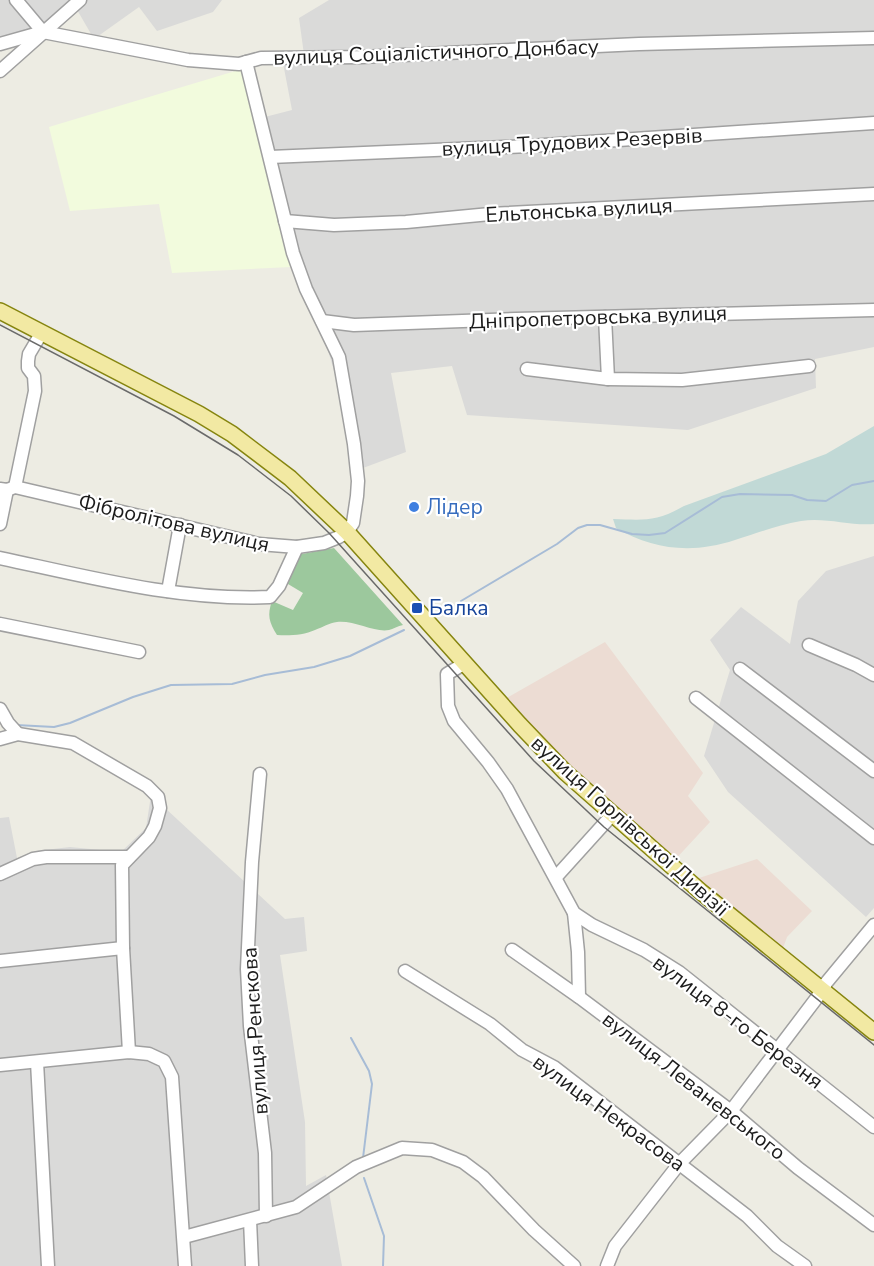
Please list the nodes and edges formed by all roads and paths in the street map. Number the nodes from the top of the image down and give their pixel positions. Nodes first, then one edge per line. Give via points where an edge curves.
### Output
1 (16, 0) edge
2 (80, 0) edge
3 (43, 32) junction
4 (874, 38) edge
5 (0, 44) edge
6 (246, 62) junction
7 (0, 71) edge
8 (874, 123) edge
9 (270, 157) junction
10 (874, 194) edge
11 (285, 221) junction
12 (0, 310) edge
13 (874, 310) edge
14 (604, 317) junction
15 (322, 321) junction
16 (42, 332) junction
17 (809, 366) dead end
18 (527, 369) dead end
19 (608, 379) junction
20 (7, 488) edge
21 (0, 524) edge
22 (180, 525) junction
23 (347, 532) junction
24 (297, 547) junction
25 (0, 558) edge
26 (168, 591) junction
27 (0, 624) edge
28 (809, 645) dead end
29 (140, 652) dead end
30 (465, 663) junction
31 (740, 669) dead end
32 (874, 675) edge
33 (696, 698) dead end
34 (0, 709) edge
35 (13, 729) junction
36 (0, 739) edge
37 (874, 771) edge
38 (260, 774) dead end
39 (612, 815) junction
40 (874, 838) edge
41 (129, 857) junction
42 (0, 874) edge
43 (556, 877) junction
44 (574, 913) junction
45 (874, 925) edge
46 (869, 938) edge
47 (123, 948) junction
48 (512, 950) dead end
49 (0, 961) edge
50 (405, 971) dead end
51 (822, 991) junction
52 (579, 997) junction
53 (874, 1032) edge
54 (776, 1050) junction
55 (129, 1052) junction
56 (38, 1062) junction
57 (0, 1065) edge
58 (731, 1111) junction
59 (874, 1127) edge
60 (679, 1164) junction
61 (266, 1216) junction
62 (250, 1220) junction
63 (874, 1225) edge
64 (184, 1237) junction
65 (48, 1266) edge
66 (185, 1266) edge
67 (252, 1266) edge
68 (574, 1266) edge
69 (606, 1266) edge
70 (805, 1266) edge

1 - 3 street
2 - 3 street
3 - 5 street
3 - 6 street, вулиця Соціалістичного Донбасу via 188,60
3 - 7 street
4 - 6 street, вулиця Соціалістичного Донбасу via 261,58
6 - 9 street
8 - 9 street, вулиця Трудових Резервів via 529,146
9 - 11 street
10 - 11 street, Ельтонська вулиця via 334,225
11 - 15 street via 302,279
12 - 16 main road, вулиця Горлівської Дивізії
13 - 14 street, Дніпропетровська вулиця
14 - 15 street, Дніпропетровська вулиця via 354,325
14 - 19 street
15 - 23 street via 339,357 354,444 357,496
16 - 20 street via 29,354 28,368 34,376 35,391
16 - 23 main road, вулиця Горлівської Дивізії via 232,434 290,478
17 - 19 street via 682,380
18 - 19 street
20 - 21 street
20 - 22 street, Фібролітова вулиця
22 - 24 street, Фібролітова вулиця via 259,544
22 - 26 street
23 - 24 street, Фібролітова вулиця via 324,543
23 - 30 main road, вулиця Горлівської Дивізії
24 - 26 street via 270,597
25 - 26 street
27 - 29 street
28 - 32 street
30 - 39 main road, вулиця Горлівської Дивізії via 535,741
30 - 43 street via 447,674 448,706 454,721 507,789
31 - 37 street
33 - 40 street
34 - 35 street
35 - 36 street
35 - 41 street via 73,743 147,786 158,797 160,808 155,826
38 - 61 street, вулиця Ренскова via 247,969 265,1153
39 - 43 street
39 - 51 main road, вулиця Горлівської Дивізії
41 - 42 street via 46,857
41 - 47 street via 122,865
43 - 44 street
44 - 52 street
44 - 54 street, вулиця 8-го Березня via 678,972
45 - 46 street
46 - 51 street
47 - 49 street
47 - 55 street
48 - 52 street, вулиця Леваневського
50 - 60 street, вулиця Некрасова via 490,1024 522,1050 554,1067
51 - 53 main road, вулиця Горлівської Дивізії
51 - 54 street
52 - 58 street, вулиця Леваневського
54 - 58 street
54 - 59 street, вулиця 8-го Березня
55 - 56 street
55 - 64 street via 158,1057 170,1068
56 - 57 street
56 - 65 street
58 - 60 street
58 - 63 street, вулиця Леваневського
60 - 69 street via 615,1246
60 - 70 street, вулиця Некрасова
61 - 62 street
61 - 68 street via 296,1207 356,1167 402,1148 432,1150 463,1162 483,1178
62 - 64 street
62 - 67 street
64 - 66 street

